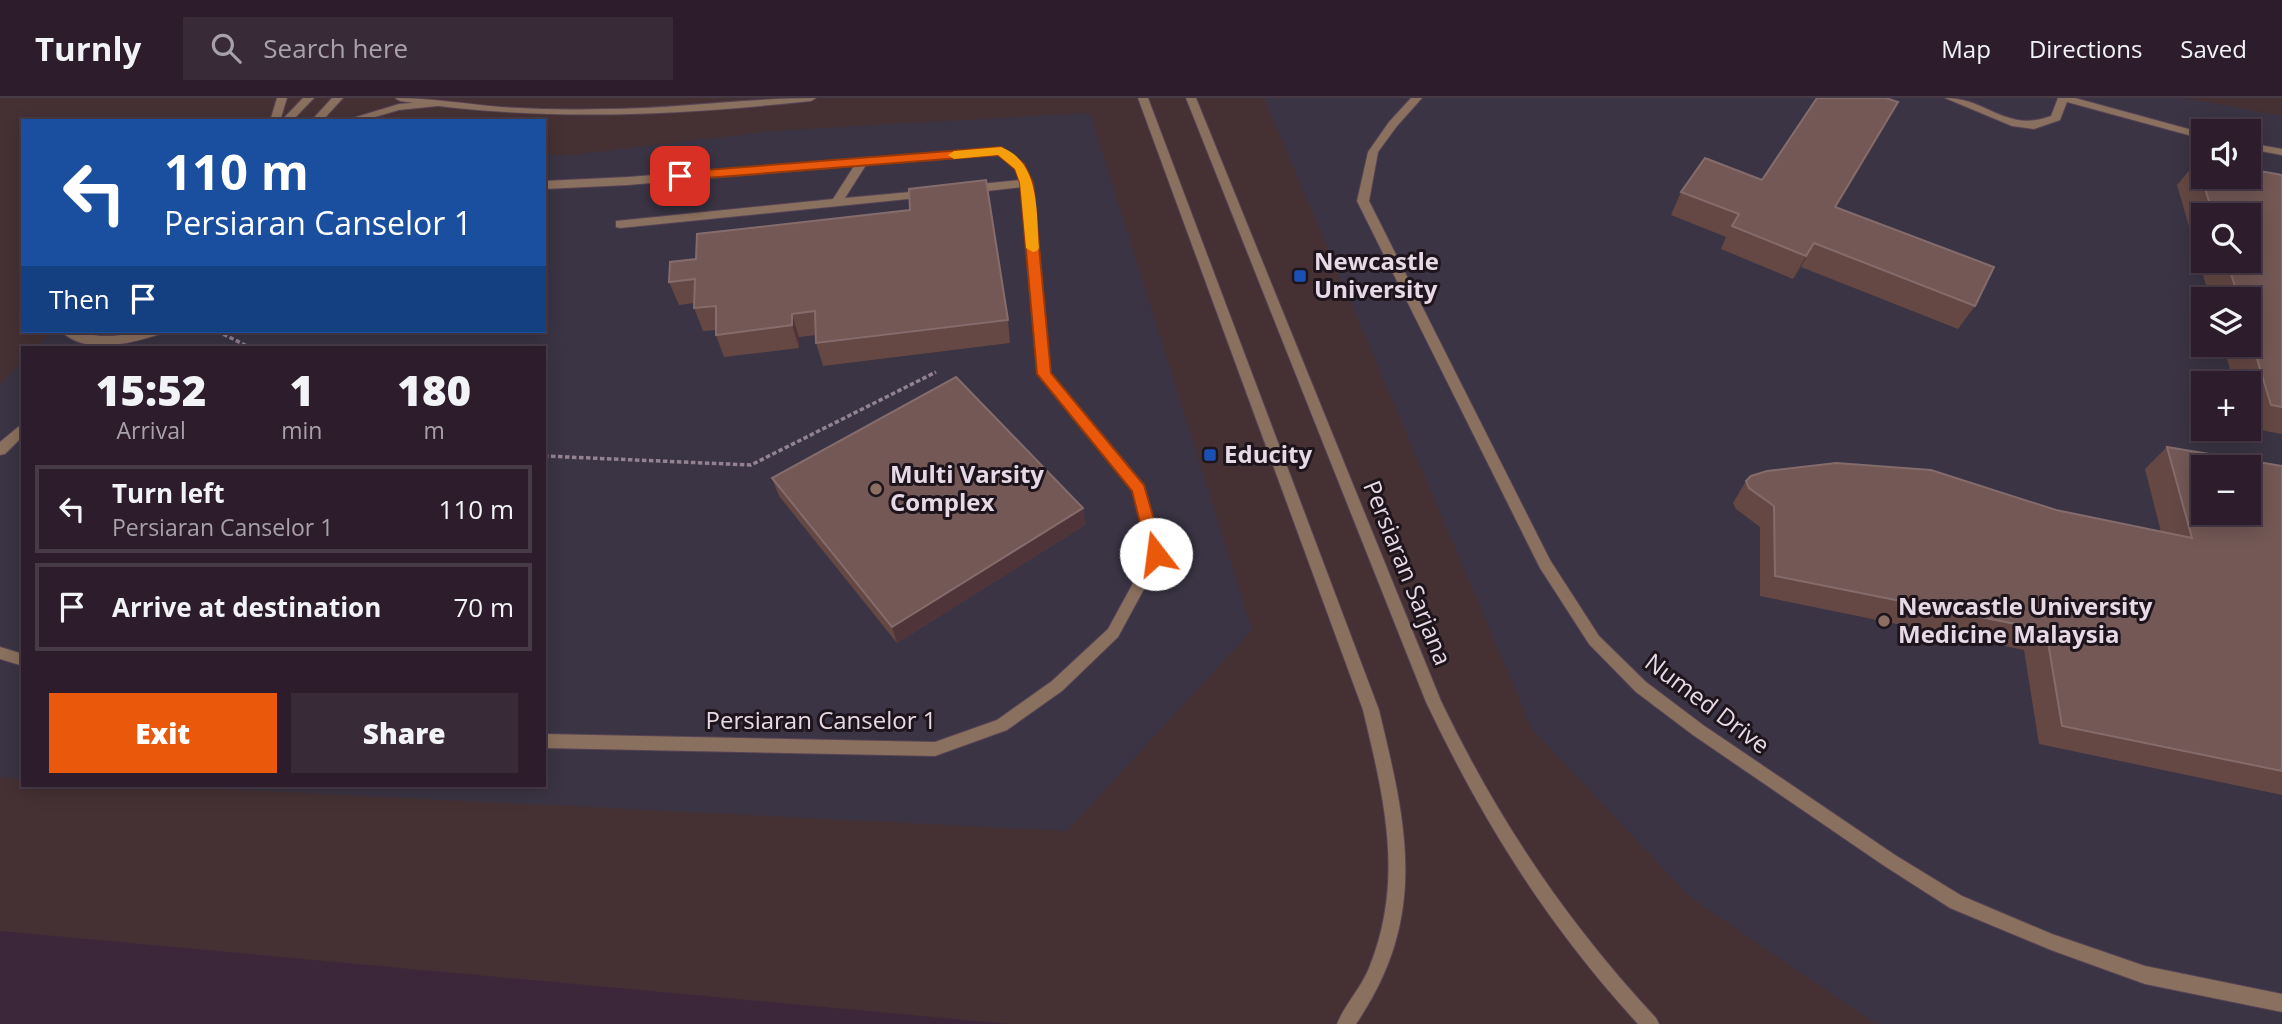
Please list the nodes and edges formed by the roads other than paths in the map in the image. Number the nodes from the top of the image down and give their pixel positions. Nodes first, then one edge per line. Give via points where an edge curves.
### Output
1 (282, 98) edge
2 (309, 98) edge
3 (338, 98) edge
4 (400, 98) edge
5 (811, 98) edge
6 (1143, 98) edge
7 (1191, 98) edge
8 (1417, 98) edge
9 (2063, 98) edge
10 (1955, 100) edge
11 (434, 104) junction
12 (276, 119) edge
13 (288, 119) edge
14 (318, 119) edge
15 (355, 119) edge
16 (2191, 133) edge
17 (2261, 148) edge
18 (2282, 152) edge
19 (863, 161) junction
20 (1027, 183) junction
21 (546, 185) edge
22 (958, 190) edge
23 (945, 191) edge
24 (836, 203) junction
25 (620, 224) dead end
26 (71, 333) edge
27 (150, 333) edge
28 (105, 345) edge
29 (21, 430) edge
30 (0, 450) edge
31 (0, 653) edge
32 (21, 659) edge
33 (546, 741) edge
34 (2282, 1003) edge
35 (1346, 1024) edge
36 (1650, 1024) edge

1 - 12 street
2 - 13 street
3 - 14 street
4 - 11 street
5 - 11 street via 701,110 574,115
6 - 35 street via 1371,710 1393,801 1398,880 1384,953
7 - 36 street, Persiaran Sarjana via 1434,702 1475,789 1523,869 1610,982
8 - 34 street, Numed Drive via 1373,152 1363,201 1545,564 1594,640 1641,687 1698,730 1956,902 2051,943 2144,975
9 - 10 street via 2056,118 2034,126 2012,123
9 - 16 street
11 - 15 street via 399,107
17 - 18 street
19 - 20 street via 1001,151 1020,167
19 - 21 street
19 - 24 street
20 - 22 street
20 - 33 street, Persiaran Canselor 1 via 1044,374 1139,489 1156,554 1113,633 1057,685 1002,725 935,749
23 - 24 street
24 - 25 street
26 - 28 street
27 - 28 street
29 - 30 street
31 - 32 street

